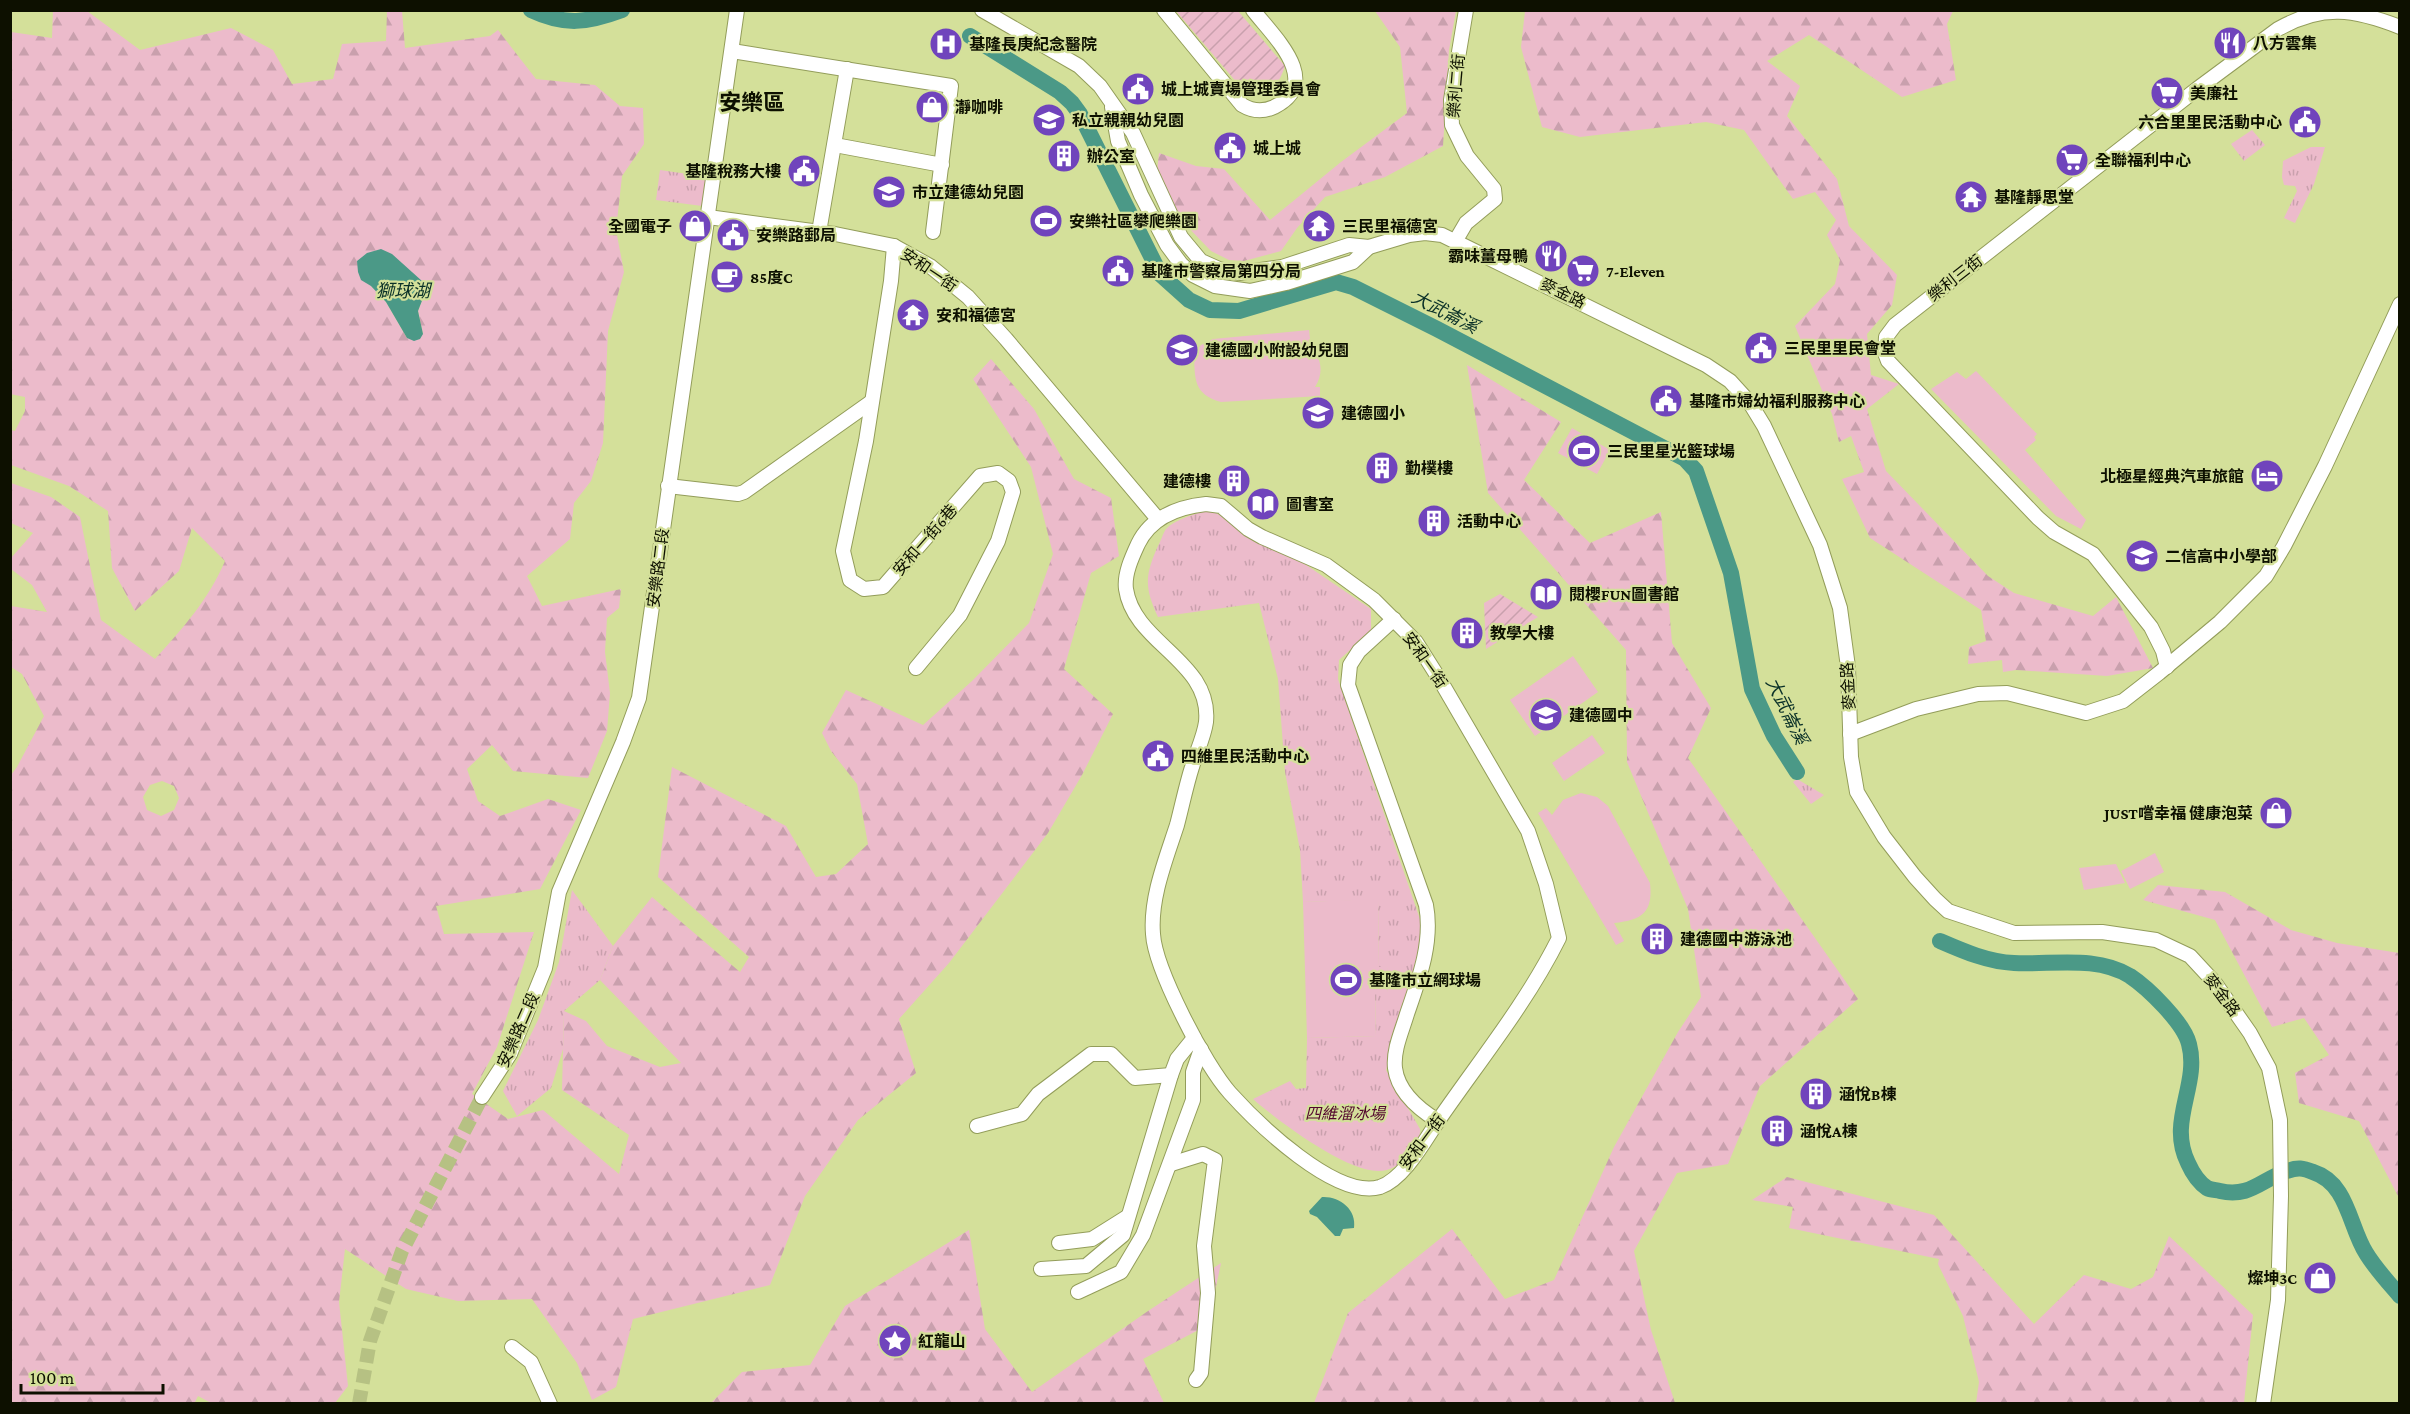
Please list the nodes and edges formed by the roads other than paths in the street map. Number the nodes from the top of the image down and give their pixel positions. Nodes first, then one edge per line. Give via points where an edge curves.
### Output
1 (737, 10) edge
2 (982, 10) edge
3 (1164, 10) edge
4 (1253, 10) edge
5 (1466, 10) edge
6 (2400, 27) edge
7 (732, 51) junction
8 (847, 69) junction
9 (1112, 104) junction
10 (835, 145) junction
11 (942, 165) junction
12 (1158, 187) junction
13 (1141, 195) junction
14 (708, 217) junction
15 (819, 231) junction
16 (933, 232) dead end
17 (1456, 240) junction
18 (894, 246) junction
19 (1369, 247) junction
20 (2400, 304) edge
21 (871, 402) junction
22 (668, 486) junction
23 (1158, 518) junction
24 (1394, 619) junction
25 (2167, 667) junction
26 (916, 668) dead end
27 (1850, 734) junction
28 (1198, 1043) junction
29 (1171, 1075) junction
30 (482, 1097) tunnel mouth
31 (1438, 1121) junction
32 (977, 1126) dead end
33 (1171, 1164) junction
34 (1127, 1217) junction
35 (1059, 1243) dead end
36 (1041, 1269) dead end
37 (1078, 1292) dead end
38 (512, 1347) dead end
39 (1196, 1380) dead end
40 (550, 1404) edge
41 (2263, 1404) edge

1 - 7 street, 安樂路二段
2 - 9 street, 麥金路 via 1079,66
3 - 4 street via 1242,105 1257,111 1282,101 1294,87 1295,72 1288,53
5 - 17 street, 樂利二街 via 1451,100 1452,125 1467,156 1494,189 1496,199 1466,223
6 - 25 street, 樂利三街 via 2367,14 2331,11 2278,29 1895,325 1886,337 1884,353 1888,362 2038,518 2092,554 2151,627
7 - 8 street
7 - 14 street, 安樂路二段
8 - 10 street
8 - 11 street via 951,86
9 - 12 street, 麥金路 via 1133,133
9 - 13 street, 麥金路 via 1118,141
10 - 11 street
10 - 15 street
11 - 16 street
12 - 13 street
12 - 19 street, 麥金路 via 1181,237 1198,258 1219,269 1239,273 1282,267 1349,245
13 - 19 street, 麥金路 via 1181,264 1215,286 1250,291 1286,283 1353,262
14 - 15 street, 安和一街
14 - 22 street, 安樂路二段
15 - 18 street, 安和一街
17 - 19 street, 麥金路 via 1425,233
17 - 27 street, 麥金路 via 1672,347 1715,371 1740,391 1764,426 1820,545 1833,583 1848,667
18 - 21 street, 安和一街6巷
18 - 23 street, 安和一街 via 930,266 968,297
20 - 25 street via 2325,466 2266,576
21 - 22 street via 744,492
21 - 26 street, 安和一街6巷 via 843,551 850,580 864,590 883,588 980,476 998,473 1009,481 1013,492 998,541 960,615
22 - 30 street, 安樂路二段 via 639,698 559,892 544,968 510,1054
23 - 24 street, 安和一街 via 1191,506 1221,506 1262,537 1326,565
23 - 28 street, 安和一街 via 1141,537 1129,563 1126,589 1136,614 1199,684 1204,702 1206,722 1152,919 1154,951
24 - 31 street via 1359,651 1350,665 1348,685 1426,905 1430,925 1420,979 1397,1046 1395,1070 1408,1096
24 - 31 street, 安和一街 via 1416,642 1528,831 1559,938 1541,974
25 - 27 street via 2123,701 2086,713 2007,693 1978,694 1916,710
27 - 41 street, 麥金路 via 1857,792 1915,877 1948,911 2014,933 2102,932 2156,940 2190,956 2215,983 2250,1033 2269,1068 2280,1120 2278,1300
28 - 29 street via 1177,1059
28 - 31 street, 安和一街 via 1229,1092 1283,1144 1316,1169 1349,1185 1368,1188 1392,1180 1418,1153
28 - 33 street via 1193,1100
29 - 32 street via 1135,1078 1111,1053 1091,1054 1038,1094 1022,1114
29 - 34 street
33 - 37 street via 1143,1235 1121,1272
33 - 39 street via 1203,1154 1215,1160 1204,1246 1208,1293 1201,1373
34 - 35 street via 1092,1239
34 - 36 street via 1123,1235 1086,1266
38 - 40 street via 531,1362

